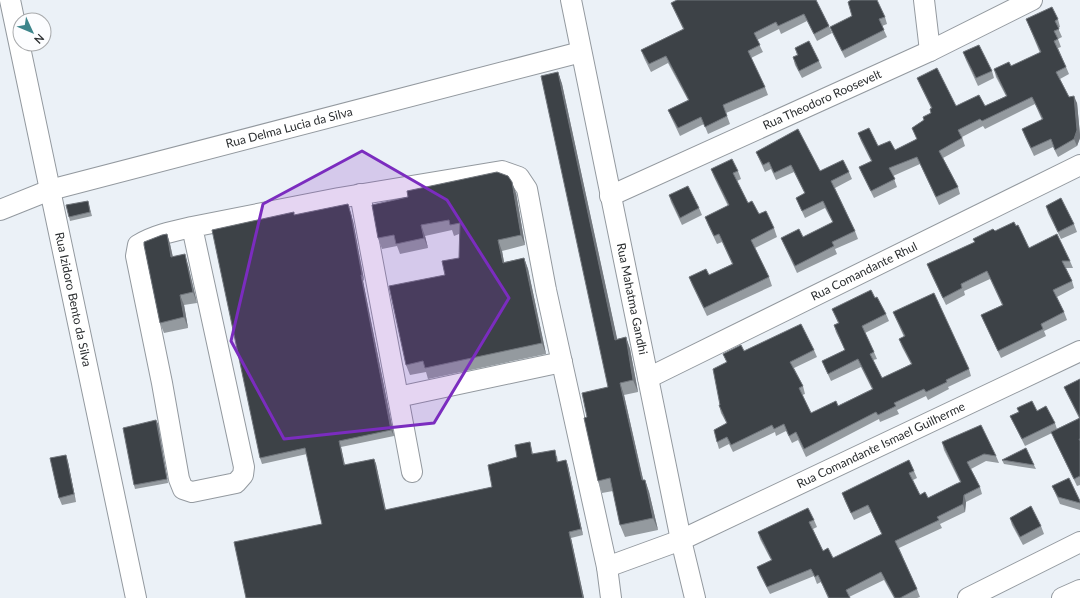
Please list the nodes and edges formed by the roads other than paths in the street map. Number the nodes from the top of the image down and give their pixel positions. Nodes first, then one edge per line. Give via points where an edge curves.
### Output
1 (10, 0) edge
2 (571, 0) edge
3 (924, 0) edge
4 (1032, 0) edge
5 (930, 51) junction
6 (581, 52) junction
7 (1080, 166) edge
8 (50, 190) junction
9 (360, 194) junction
10 (610, 196) junction
11 (0, 210) edge
12 (192, 228) junction
13 (1080, 350) edge
14 (562, 362) junction
15 (648, 378) junction
16 (398, 397) junction
17 (412, 472) dead end
18 (681, 540) junction
19 (1080, 542) edge
20 (607, 567) junction
21 (1080, 590) edge
22 (136, 598) edge
23 (611, 598) edge
24 (695, 598) edge
25 (968, 598) edge
26 (1062, 598) edge

1 - 8 street, Rua Izidoro Bento da Silva
2 - 6 street, Rua Mahatma Gandhi
3 - 5 street
4 - 5 street, Rua Theodoro Roosevelt
5 - 10 street, Rua Theodoro Roosevelt
6 - 8 street, Rua Delma Lucia da Silva
6 - 10 street, Rua Mahatma Gandhi
7 - 15 street, Rua Comandante Rhul
8 - 11 street, Rua Delma Lucia da Silva
8 - 22 street, Rua Izidoro Bento da Silva
9 - 12 street
9 - 14 street via 502,171 518,177 527,189
9 - 16 street
10 - 15 street, Rua Mahatma Gandhi
12 - 12 street via 244,467 243,475 236,483 192,492 183,489 179,479 136,256 138,245 147,239
13 - 18 street, Rua Comandante Ismael Guilherme
14 - 16 street
14 - 20 street
15 - 18 street, Rua Mahatma Gandhi
16 - 17 street
18 - 20 street, Rua Comandante Ismael Guilherme
18 - 24 street, Rua Mahatma Gandhi
19 - 25 street
20 - 23 street
21 - 26 street

